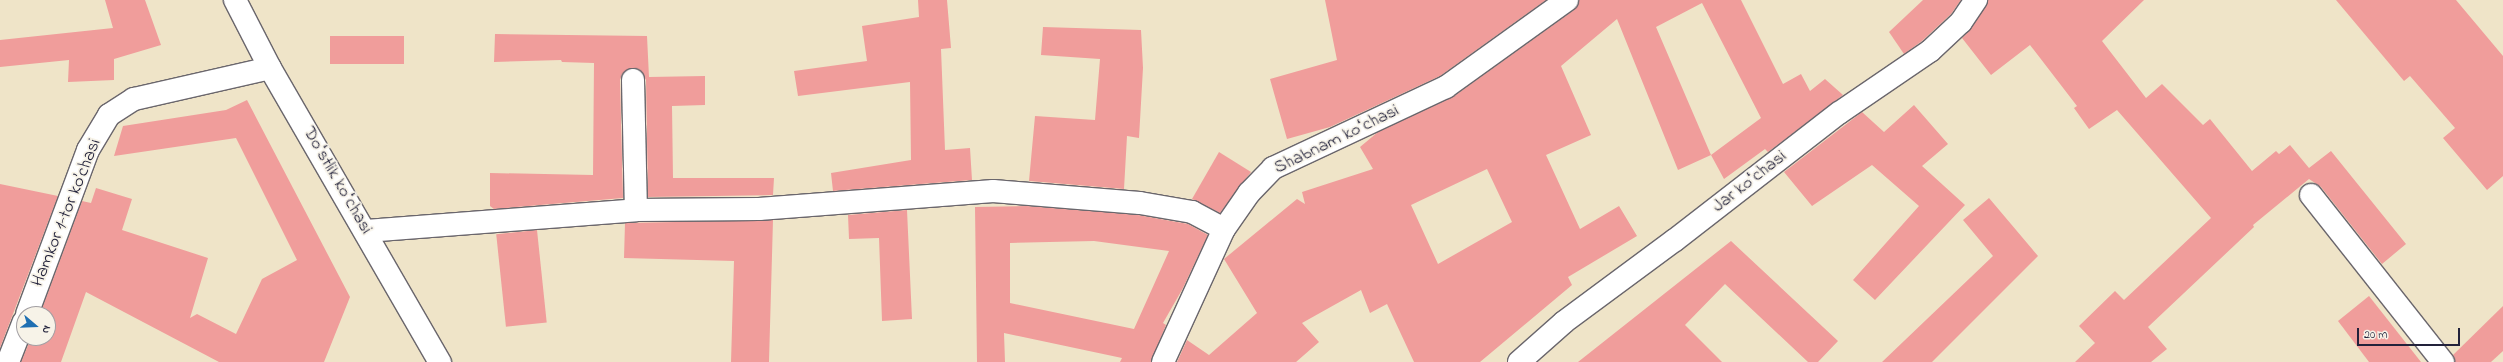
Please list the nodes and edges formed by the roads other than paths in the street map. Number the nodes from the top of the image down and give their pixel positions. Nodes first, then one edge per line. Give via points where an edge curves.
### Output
1 (1567, 0) edge
2 (1976, 0) edge
3 (239, 1) edge
4 (270, 68) junction
5 (633, 80) dead end
6 (2311, 195) dead end
7 (636, 210) junction
8 (1224, 229) junction
9 (366, 231) junction
10 (30, 306) edge
11 (16, 342) edge
12 (8, 362) edge
13 (440, 362) edge
14 (1163, 362) edge
15 (1519, 362) edge
16 (2443, 362) edge

1 - 8 street, Shabnam koʻchasi via 1446,87 1273,168 1249,192
2 - 15 street, Jar koʻchasi via 1962,22 1930,51 1839,113 1564,322
3 - 4 street, Doʻstlik koʻchasi
4 - 9 street, Doʻstlik koʻchasi
4 - 10 street, Hamkor 1-tor koʼchasi via 134,99 109,115 88,150
5 - 7 street
6 - 16 street
7 - 8 street via 759,209 993,191 1148,205 1192,212
7 - 9 street
8 - 14 street, Shabnam koʻchasi
9 - 13 street, Doʻstlik koʻchasi
11 - 12 street

